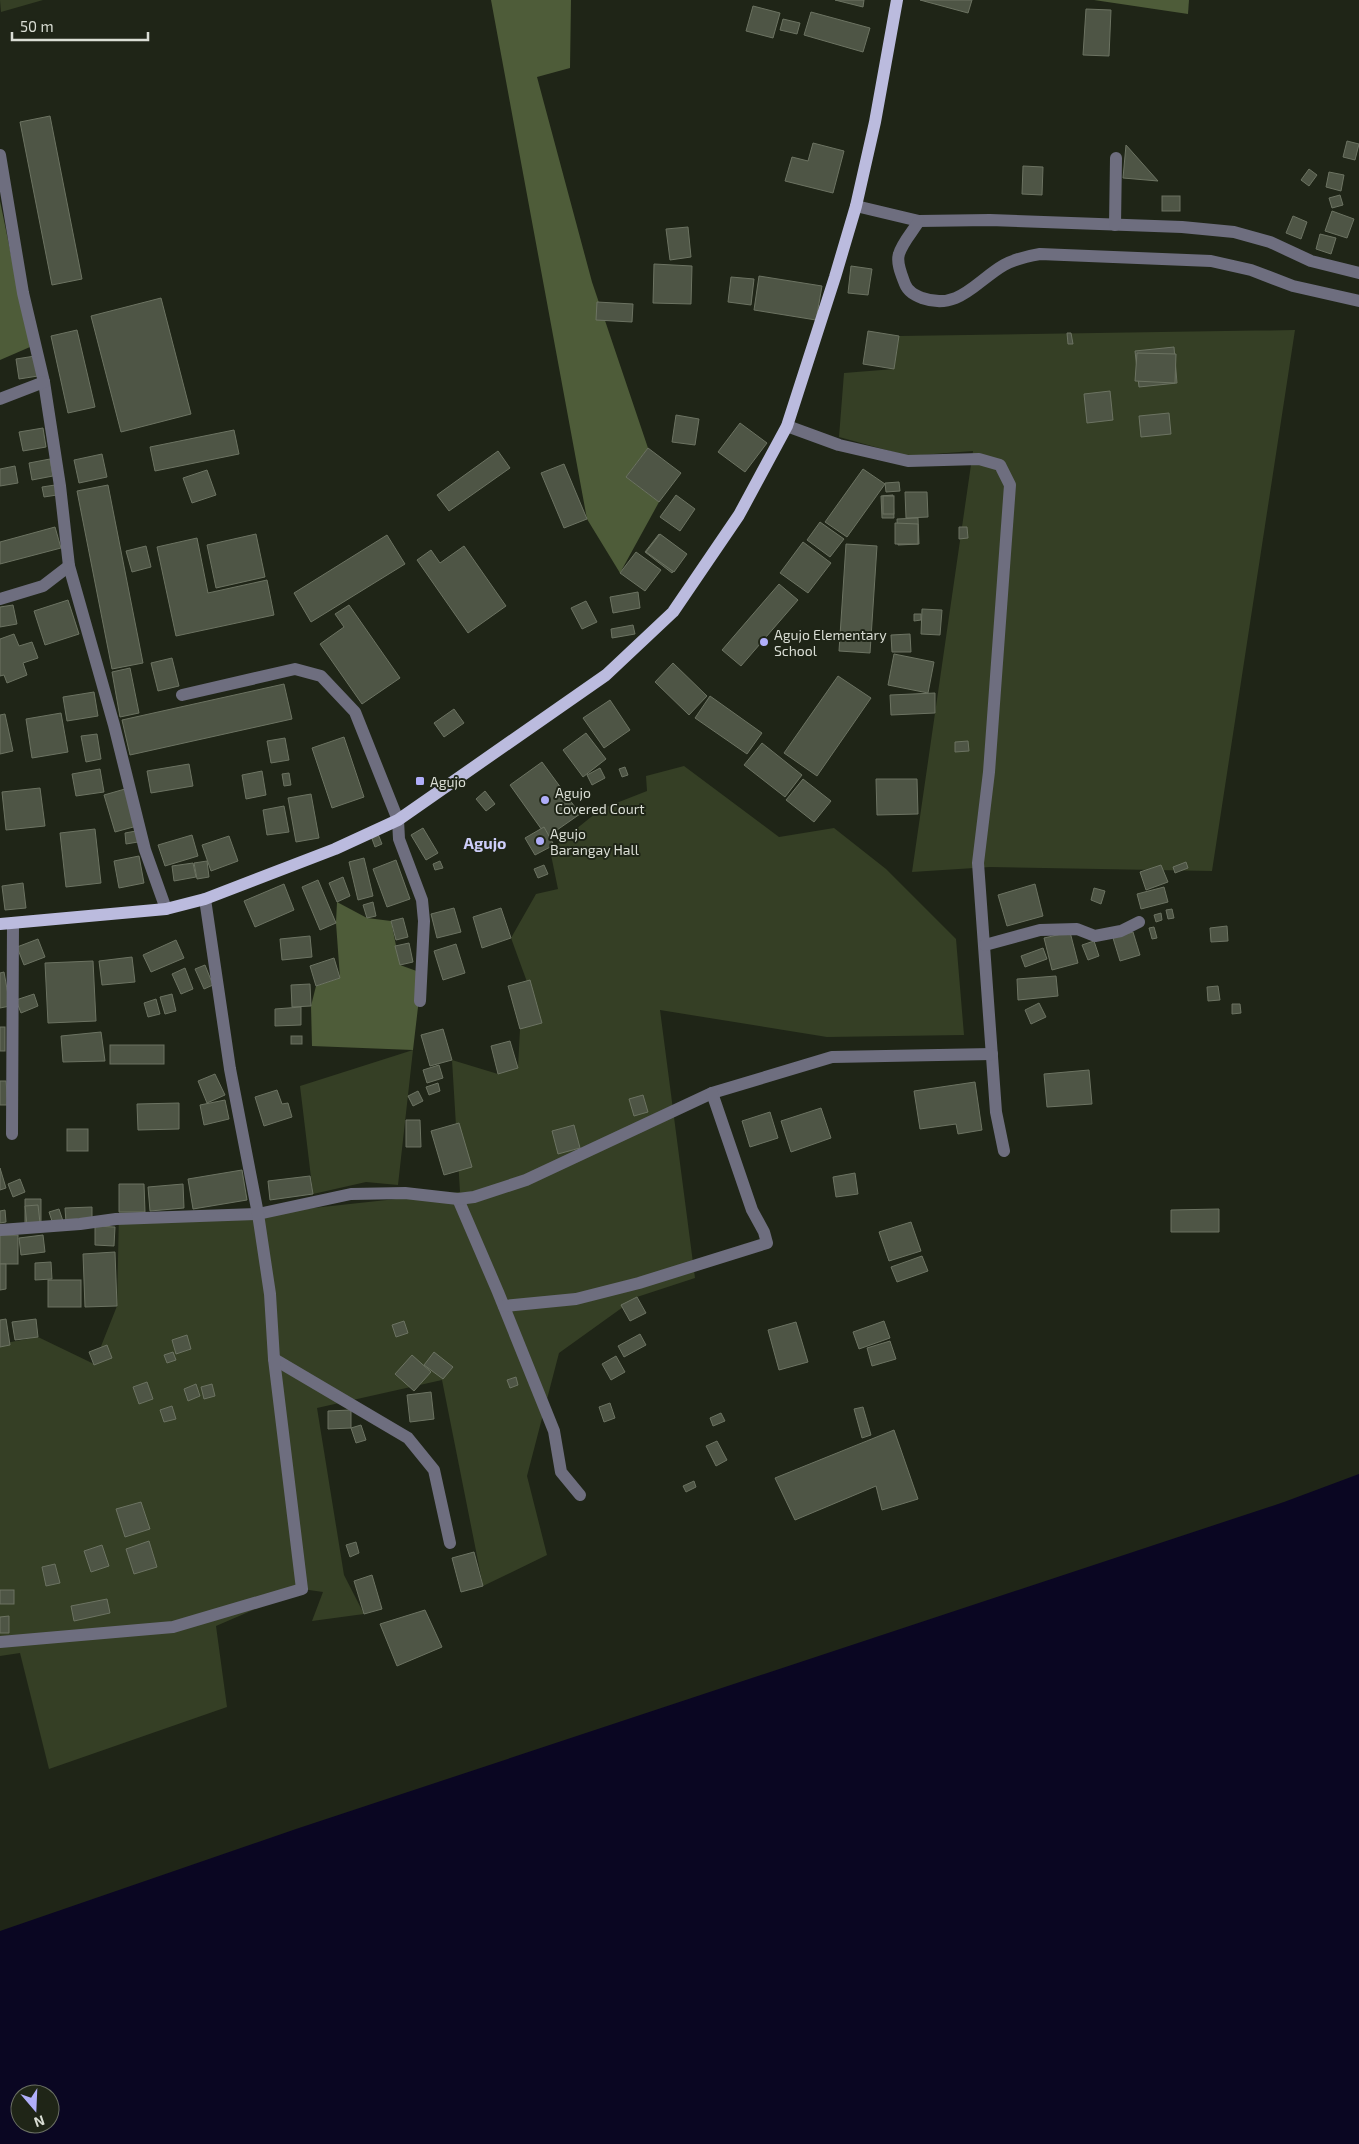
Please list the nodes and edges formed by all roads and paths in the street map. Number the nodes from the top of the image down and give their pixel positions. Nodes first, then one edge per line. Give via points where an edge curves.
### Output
1 (898, 0) edge
2 (0, 155) edge
3 (1116, 158) dead end
4 (856, 206) junction
5 (918, 221) junction
6 (1116, 225) junction
7 (1359, 273) edge
8 (1359, 301) edge
9 (44, 382) junction
10 (0, 399) edge
11 (787, 426) junction
12 (69, 566) junction
13 (0, 598) edge
14 (182, 695) dead end
15 (398, 820) junction
16 (205, 899) junction
17 (166, 909) junction
18 (1140, 922) dead end
19 (13, 923) junction
20 (0, 924) edge
21 (985, 945) junction
22 (420, 1001) dead end
23 (992, 1054) junction
24 (712, 1093) junction
25 (12, 1134) dead end
26 (1004, 1151) dead end
27 (458, 1200) junction
28 (258, 1214) junction
29 (0, 1230) edge
30 (504, 1306) junction
31 (274, 1359) junction
32 (580, 1494) dead end
33 (450, 1543) dead end
34 (0, 1642) edge

1 - 4 main road
2 - 9 street via 24,293
3 - 6 street
4 - 5 street
4 - 11 main road
5 - 6 street
5 - 8 street via 898,255 899,264 907,289 930,300 961,296 1003,266 1040,254 1211,261 1251,270 1293,286
6 - 7 street via 1234,232 1270,242 1311,261
9 - 10 street
9 - 12 street
11 - 15 main road via 739,515 673,612 606,675
11 - 21 street via 839,445 908,461 979,459 1000,465 1010,485 989,772 978,864
12 - 13 street via 43,586
12 - 17 street via 145,850
14 - 15 street via 296,669 321,676 355,712
15 - 16 main road via 335,850
15 - 22 street via 399,839 422,900
16 - 17 main road
16 - 28 street via 230,1069
17 - 19 main road
18 - 21 street via 1121,931 1096,936 1077,929 1040,930
19 - 20 main road
19 - 25 street
21 - 23 street
23 - 24 street via 832,1057
23 - 26 street via 996,1112
24 - 27 street via 526,1180
24 - 30 street via 752,1210 767,1243 576,1299
27 - 28 street via 405,1193 351,1194
27 - 30 street
28 - 29 street via 116,1219
28 - 31 street via 270,1294
30 - 32 street via 554,1431 560,1472
31 - 33 street via 408,1438 434,1470
31 - 34 street via 302,1589 173,1627

